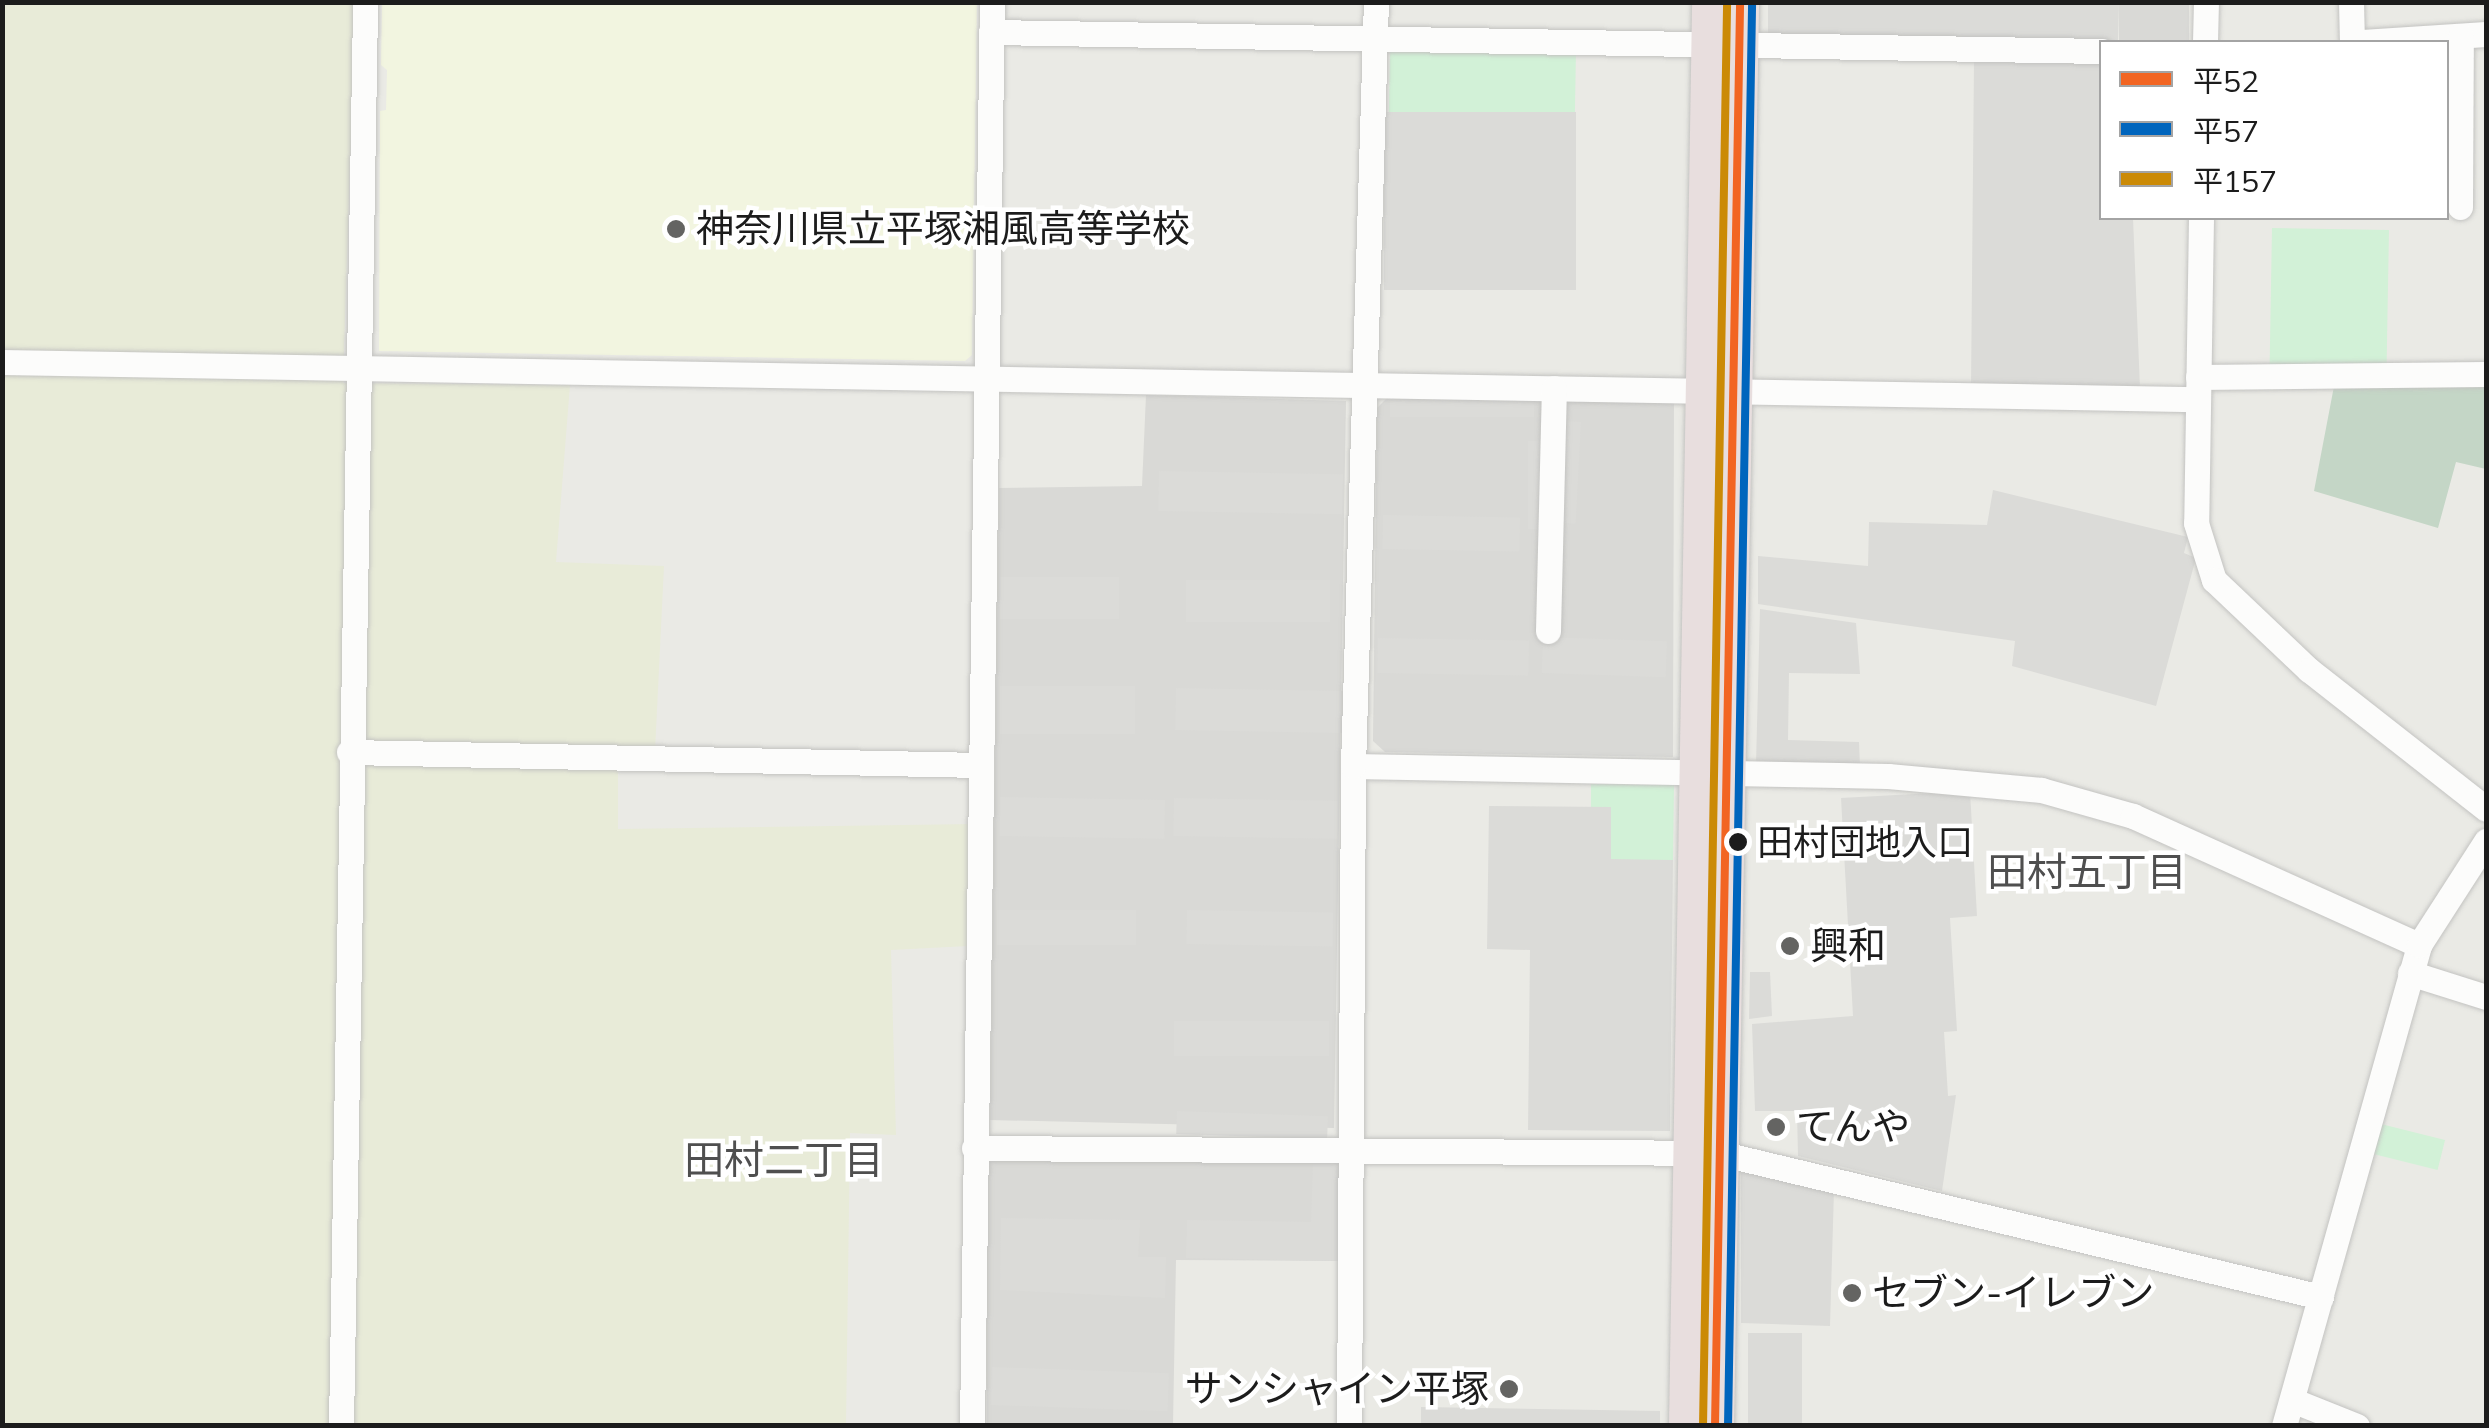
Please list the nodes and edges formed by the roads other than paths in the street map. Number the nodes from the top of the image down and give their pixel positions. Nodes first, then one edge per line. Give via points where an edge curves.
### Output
1 (365, 2) edge
2 (992, 2) edge
3 (1376, 2) edge
4 (1711, 2) edge
5 (1740, 2) edge
6 (2206, 2) edge
7 (2351, 2) edge
8 (991, 32) junction
9 (2474, 35) edge
10 (1376, 40) junction
11 (2205, 40) edge
12 (2352, 40) edge
13 (2394, 40) edge
14 (1725, 46) junction
15 (2099, 52) edge
16 (2460, 206) dead end
17 (2201, 220) edge
18 (2, 362) edge
19 (361, 364) junction
20 (2486, 374) edge
21 (983, 376) junction
22 (1363, 384) junction
23 (1554, 388) junction
24 (2198, 388) junction
25 (1719, 392) junction
26 (1548, 632) dead end
27 (350, 752) junction
28 (978, 765) junction
29 (1353, 766) junction
30 (1714, 774) junction
31 (2486, 809) edge
32 (2486, 840) edge
33 (2419, 945) junction
34 (2410, 973) junction
35 (2486, 997) edge
36 (1352, 1146) junction
37 (974, 1148) junction
38 (1706, 1153) junction
39 (2321, 1297) junction
40 (2292, 1400) junction
41 (341, 1426) edge
42 (972, 1426) edge
43 (1349, 1426) edge
44 (1688, 1426) edge
45 (1715, 1426) edge
46 (2284, 1426) edge
47 (2358, 1426) edge

1 - 19 street
2 - 8 street
3 - 10 street
4 - 14 highway
5 - 14 highway
6 - 11 street
7 - 12 street
8 - 10 street
8 - 21 street
9 - 13 street
9 - 16 street
10 - 14 street
10 - 22 street
14 - 15 street
14 - 25 highway
17 - 24 street
18 - 19 street
19 - 21 street
19 - 27 street
20 - 24 street
21 - 22 street
21 - 28 street
22 - 23 street
22 - 29 street
23 - 25 street
23 - 26 street
24 - 25 street
24 - 31 street via 2196,523 2214,580 2310,670
25 - 30 highway
27 - 28 street
27 - 41 street
28 - 37 street
29 - 30 street
29 - 36 street
30 - 33 street via 1888,776 2041,790 2133,816
30 - 38 highway
32 - 33 street
33 - 34 street
34 - 35 street
34 - 39 street
36 - 37 street
36 - 38 street
36 - 43 street
37 - 42 street
38 - 39 street
38 - 44 highway
38 - 45 highway
39 - 40 street
40 - 46 street
40 - 47 street

